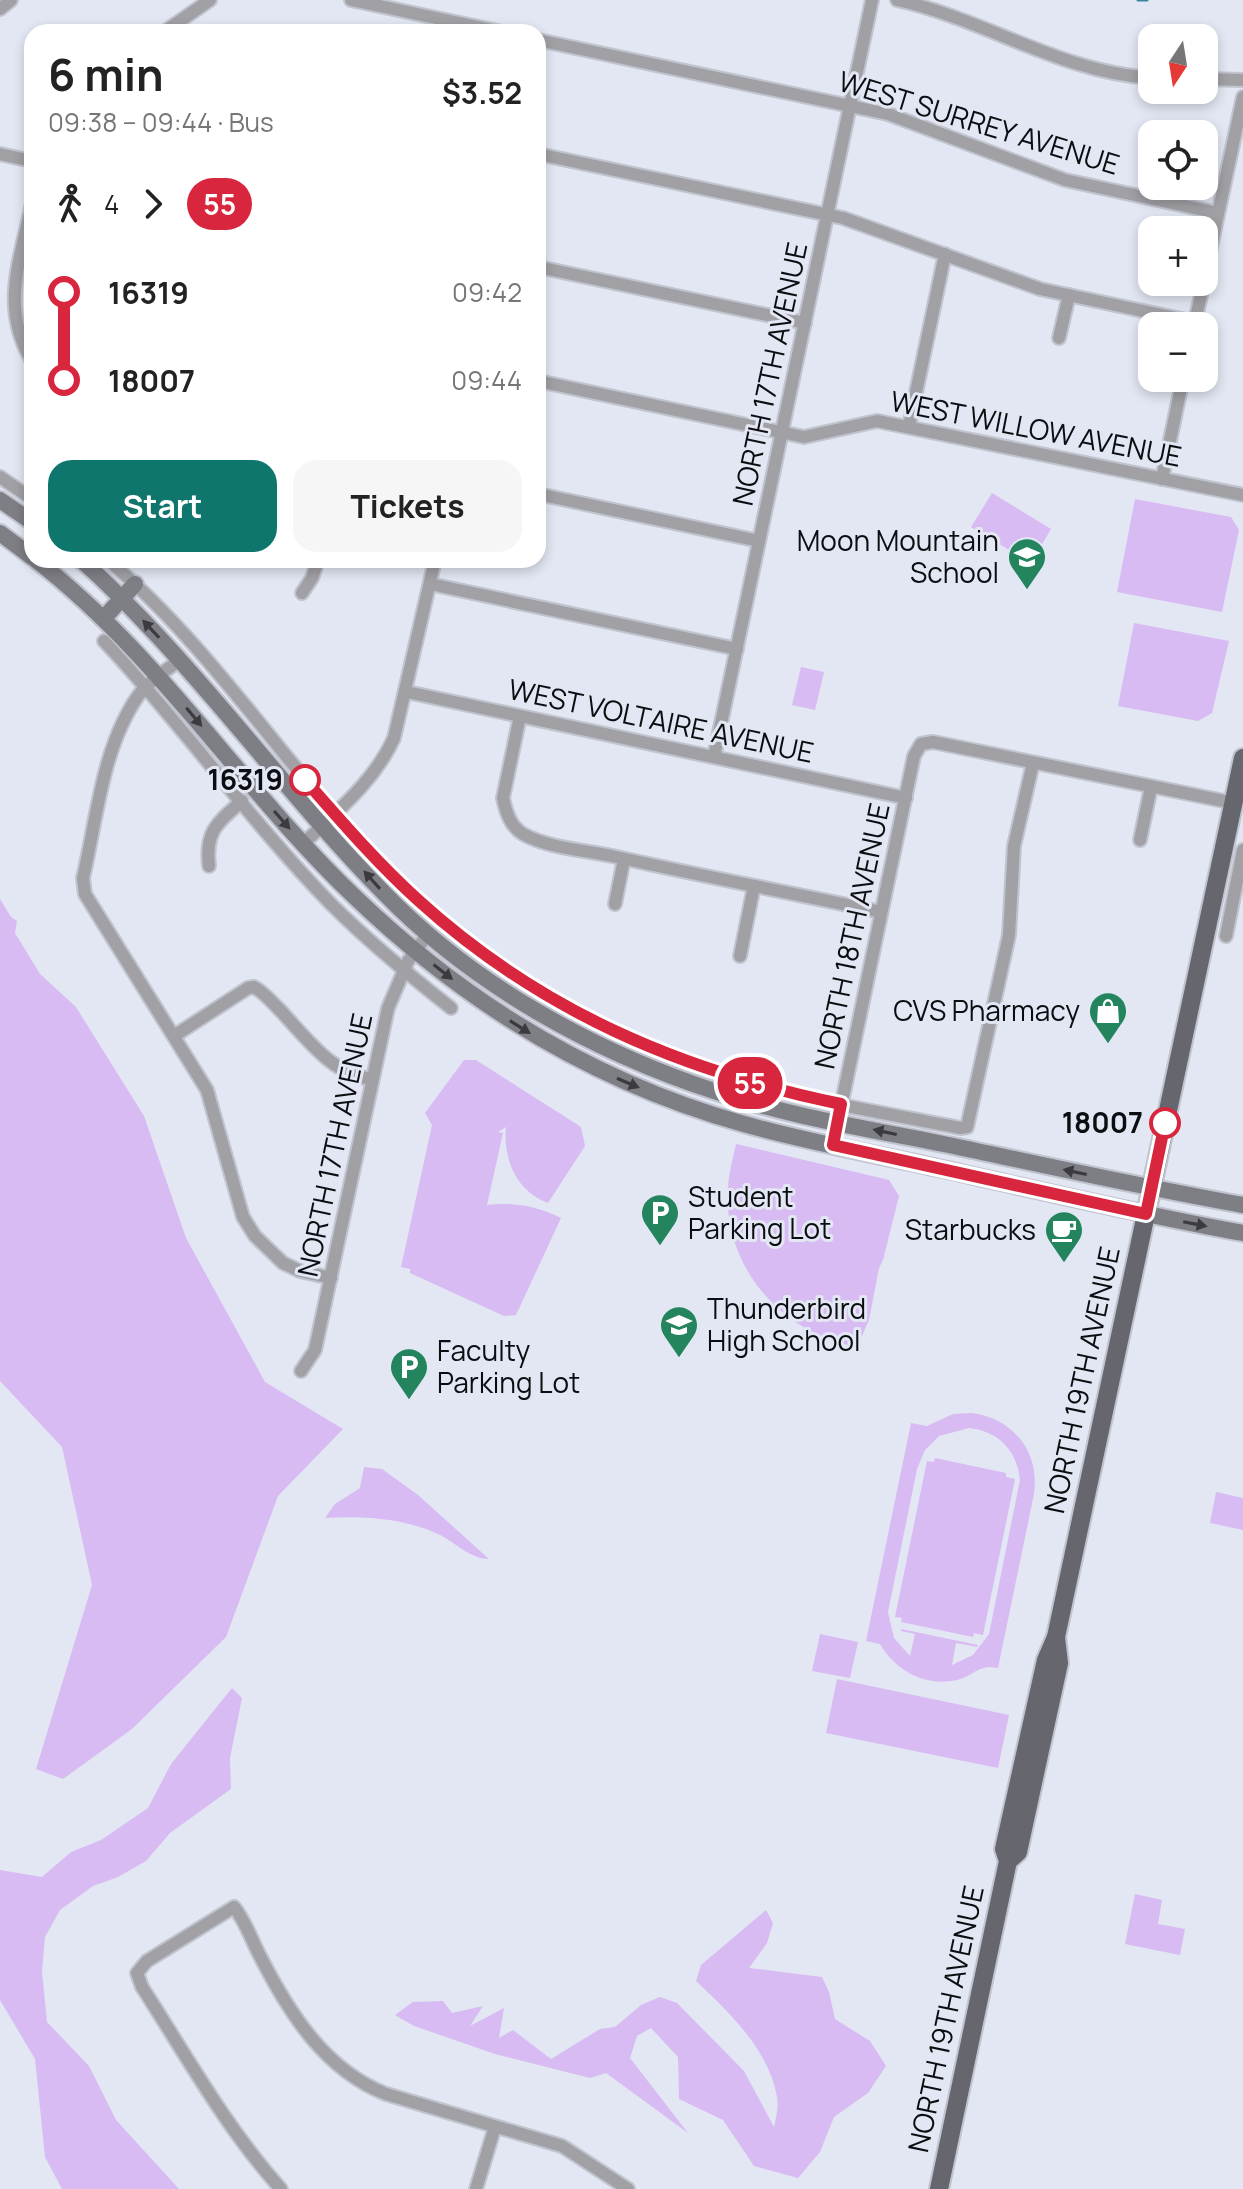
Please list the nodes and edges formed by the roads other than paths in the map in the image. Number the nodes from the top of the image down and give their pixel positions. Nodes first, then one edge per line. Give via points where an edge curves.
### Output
1 (11, 0) edge
2 (210, 0) edge
3 (351, 0) edge
4 (872, 0) edge
5 (897, 0) edge
6 (0, 9) edge
7 (176, 24) edge
8 (464, 24) edge
9 (546, 42) edge
10 (1138, 76) edge
11 (1218, 79) edge
12 (1243, 80) edge
13 (1243, 97) edge
14 (851, 105) junction
15 (0, 154) edge
16 (546, 156) edge
17 (24, 159) edge
18 (1218, 213) junction
19 (828, 215) junction
20 (1217, 216) edge
21 (24, 243) edge
22 (945, 254) junction
23 (546, 269) edge
24 (18, 272) junction
25 (24, 273) edge
26 (1069, 295) junction
27 (1143, 312) edge
28 (805, 323) junction
29 (1059, 338) dead end
30 (24, 346) edge
31 (546, 383) edge
32 (1180, 392) edge
33 (909, 426) junction
34 (782, 432) junction
35 (0, 477) edge
36 (1162, 479) junction
37 (24, 494) edge
38 (1243, 495) edge
39 (546, 496) edge
40 (0, 500) edge
41 (24, 516) edge
42 (0, 533) edge
43 (759, 541) junction
44 (24, 551) edge
45 (45, 568) edge
46 (90, 568) edge
47 (117, 568) edge
48 (315, 568) edge
49 (433, 568) edge
50 (135, 584) junction
51 (430, 584) junction
52 (302, 593) dead end
53 (122, 598) junction
54 (104, 618) junction
55 (104, 641) dead end
56 (737, 649) junction
57 (180, 660) junction
58 (152, 681) junction
59 (407, 692) junction
60 (520, 716) junction
61 (714, 757) junction
62 (1243, 758) edge
63 (1033, 763) junction
64 (1151, 787) junction
65 (906, 798) junction
66 (242, 801) junction
67 (1234, 803) junction
68 (335, 814) junction
69 (322, 826) junction
70 (1140, 840) dead end
71 (303, 844) junction
72 (1238, 853) edge
73 (624, 859) junction
74 (209, 866) dead end
75 (754, 886) junction
76 (615, 904) dead end
77 (881, 912) junction
78 (428, 934) junction
79 (1226, 936) dead end
80 (415, 951) junction
81 (740, 956) dead end
82 (404, 971) junction
83 (451, 1008) dead end
84 (174, 1036) junction
85 (372, 1079) junction
86 (841, 1104) junction
87 (838, 1122) junction
88 (833, 1145) junction
89 (961, 1148) junction
90 (956, 1172) junction
91 (1151, 1188) junction
92 (1243, 1205) edge
93 (1146, 1214) junction
94 (1243, 1233) edge
95 (331, 1278) junction
96 (301, 1371) dead end
97 (495, 2127) junction
98 (281, 2189) edge
99 (476, 2189) edge
100 (627, 2189) edge
101 (939, 2189) edge

1 - 6 street
2 - 7 street
3 - 8 street
4 - 14 street, NORTH 17TH AVENUE
5 - 10 street via 1099,71
9 - 14 street, WEST SURREY AVENUE
11 - 12 street
13 - 18 street
14 - 18 street, WEST SURREY AVENUE via 906,120 1065,180
14 - 19 street, NORTH 17TH AVENUE
15 - 17 street
16 - 19 street
18 - 20 street
19 - 22 street
19 - 28 street, NORTH 17TH AVENUE
21 - 24 street
22 - 26 street
22 - 33 street
23 - 28 street
24 - 25 street
24 - 30 street via 12,303
26 - 27 street
26 - 29 street
28 - 34 street, NORTH 17TH AVENUE
31 - 34 street, WEST WILLOW AVENUE
32 - 36 street
33 - 34 street, WEST WILLOW AVENUE via 877,421 810,437
33 - 36 street, WEST WILLOW AVENUE
34 - 43 street, NORTH 17TH AVENUE
35 - 37 street
36 - 38 street, WEST WILLOW AVENUE
39 - 43 street
40 - 41 main road
42 - 44 main road
43 - 56 street, NORTH 17TH AVENUE
45 - 54 main road
46 - 53 main road
47 - 50 street
48 - 52 street
49 - 51 street
50 - 53 main road
50 - 68 street
51 - 56 street
51 - 59 street
53 - 54 main road
57 -> 53 main road
54 - 58 main road
55 - 58 street
56 - 61 street, NORTH 17TH AVENUE
57 - 58 street
57 - 69 main road
58 - 66 street
58 -> 71 main road
58 - 84 street via 124,719 112,750 83,878 89,903
59 - 60 street, WEST VOLTAIRE AVENUE
59 - 68 street via 381,763
60 - 61 street, WEST VOLTAIRE AVENUE
60 - 73 street via 503,798 512,824 540,840
61 - 65 street, WEST VOLTAIRE AVENUE
62 - 67 main road, NORTH 19TH AVENUE
63 - 64 street
63 - 65 street, NORTH 18TH AVENUE via 926,742 915,752
63 - 86 street via 1014,846 1009,935 967,1127
64 - 67 street
64 - 70 street
65 - 77 street, NORTH 18TH AVENUE
66 - 74 street via 212,831
66 - 82 street via 329,902
67 - 72 main road, NORTH 19TH AVENUE
68 - 69 street
68 - 86 street via 441,920 557,1000 693,1065
69 - 71 street
78 -> 69 main road
71 - 80 main road
72 - 79 street, NORTH 19TH AVENUE
72 - 91 main road, NORTH 19TH AVENUE
73 - 75 street
73 - 76 street
75 - 77 street
75 - 81 street
77 - 86 street, NORTH 18TH AVENUE
78 - 80 street, NORTH 17TH AVENUE
78 - 87 main road via 567,1029 636,1061 716,1092
80 - 82 street, NORTH 17TH AVENUE
80 -> 88 main road via 525,1030 607,1074 710,1114
82 - 83 street
82 - 85 street, NORTH 17TH AVENUE via 388,1008
84 - 85 street via 254,987 333,1065
84 - 95 street via 207,1090 243,1217 255,1236 283,1263
85 - 95 street, NORTH 17TH AVENUE
86 - 87 street, NORTH 18TH AVENUE
87 - 88 street, NORTH 18TH AVENUE
89 -> 87 main road
88 - 90 main road
89 - 90 main road
91 -> 89 main road
90 - 93 main road
91 - 92 main road
91 - 93 main road, NORTH 19TH AVENUE
93 -> 94 main road
93 - 101 main road, NORTH 19TH AVENUE via 1056,1637 1046,1660 1004,1849 1008,1861
95 - 96 street, NORTH 17TH AVENUE via 315,1350
97 - 98 street via 386,2094 343,2071 288,2005 234,1907 147,1961 137,1973 226,2118
97 - 99 street
97 - 100 street via 562,2146

